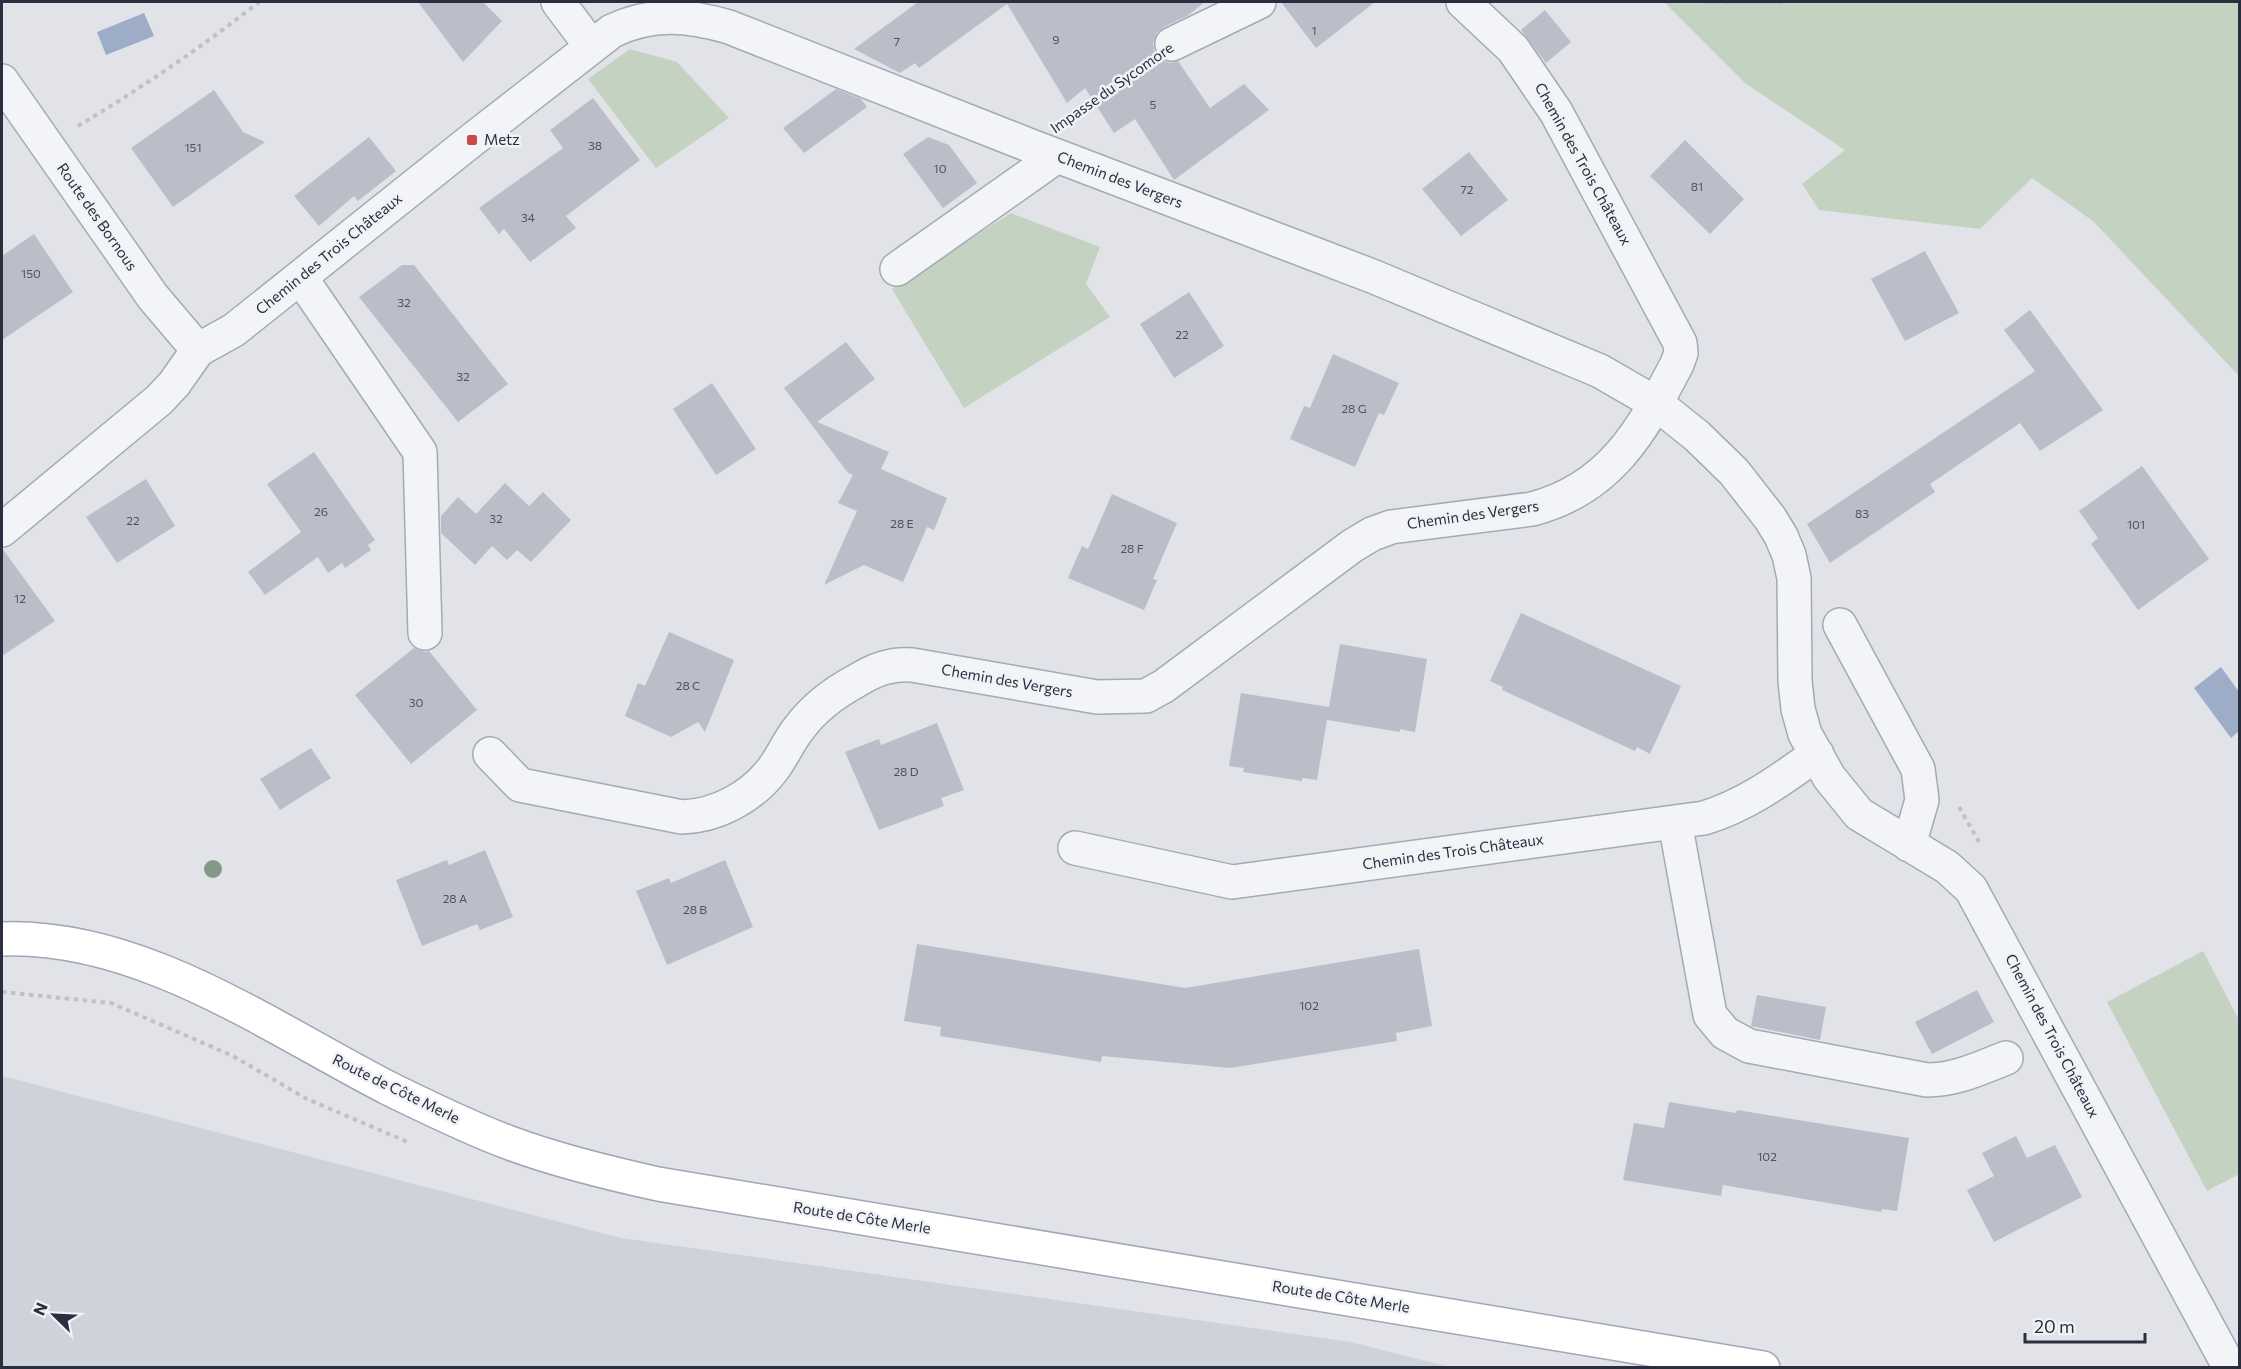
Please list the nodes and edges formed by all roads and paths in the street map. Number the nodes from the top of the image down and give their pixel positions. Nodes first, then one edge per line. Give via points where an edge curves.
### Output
1 (259, 2) edge
2 (558, 2) edge
3 (1259, 2) edge
4 (1463, 2) edge
5 (1706, 2) edge
6 (1782, 2) edge
7 (666, 9) edge
8 (1172, 44) joint
9 (591, 46) junction
10 (2, 81) edge
11 (46, 144) junction
12 (1044, 151) junction
13 (897, 269) dead end
14 (301, 278) junction
15 (198, 350) junction
16 (1657, 404) junction
17 (2, 530) edge
18 (1840, 625) dead end
19 (425, 633) dead end
20 (490, 754) dead end
21 (1817, 754) junction
22 (1957, 804) dead end
23 (1675, 822) junction
24 (1980, 844) dead end
25 (1909, 845) junction
26 (1075, 848) dead end
27 (2, 939) edge
28 (2007, 1058) dead end
29 (1763, 1368) edge
30 (2230, 1368) edge

1 - 11 path via 120,100
2 - 9 street
3 - 8 street, Impasse du Sycomore
4 - 16 street, Chemin des Trois Châteaux via 1513,49 1550,103 1680,343 1677,364
5 - 6 path
7 - 9 street, Chemin des Trois Châteaux via 612,31
7 - 12 street, Chemin des Vergers via 729,27
8 - 12 path, Impasse du Sycomore
9 - 14 street, Chemin des Trois Châteaux
10 - 11 street, Route des Bornous
11 - 15 street, Route des Bornous via 153,297
12 - 13 street
12 - 16 street, Chemin des Vergers via 1372,276 1600,371
14 - 15 street, Chemin des Trois Châteaux via 234,330
14 - 19 street via 420,452
15 - 17 street, Chemin des Trois Châteaux via 159,400
16 - 20 street, Chemin des Vergers via 1610,467 1572,495 1532,508 1391,527 1372,534 1146,696 1097,697 912,665 887,666 870,672 824,701 799,727 774,768 752,791 740,800 693,817 520,785
16 - 21 street, Chemin des Trois Châteaux via 1698,436 1734,472 1781,536 1794,578 1798,709 1805,734
18 - 25 street via 1918,769 1922,800
21 - 23 street, Chemin des Trois Châteaux via 1748,801 1715,814
21 - 25 street, Chemin des Trois Châteaux via 1851,806
22 - 24 path
23 - 26 street, Chemin des Trois Châteaux via 1232,882
23 - 28 street via 1710,1015 1725,1033 1749,1046 1927,1080 1958,1077
25 - 30 street, Chemin des Trois Châteaux via 1959,876 1971,889
27 - 29 main road, Route de Côte Merle via 67,944 173,975 412,1099 510,1143 584,1167 658,1184

